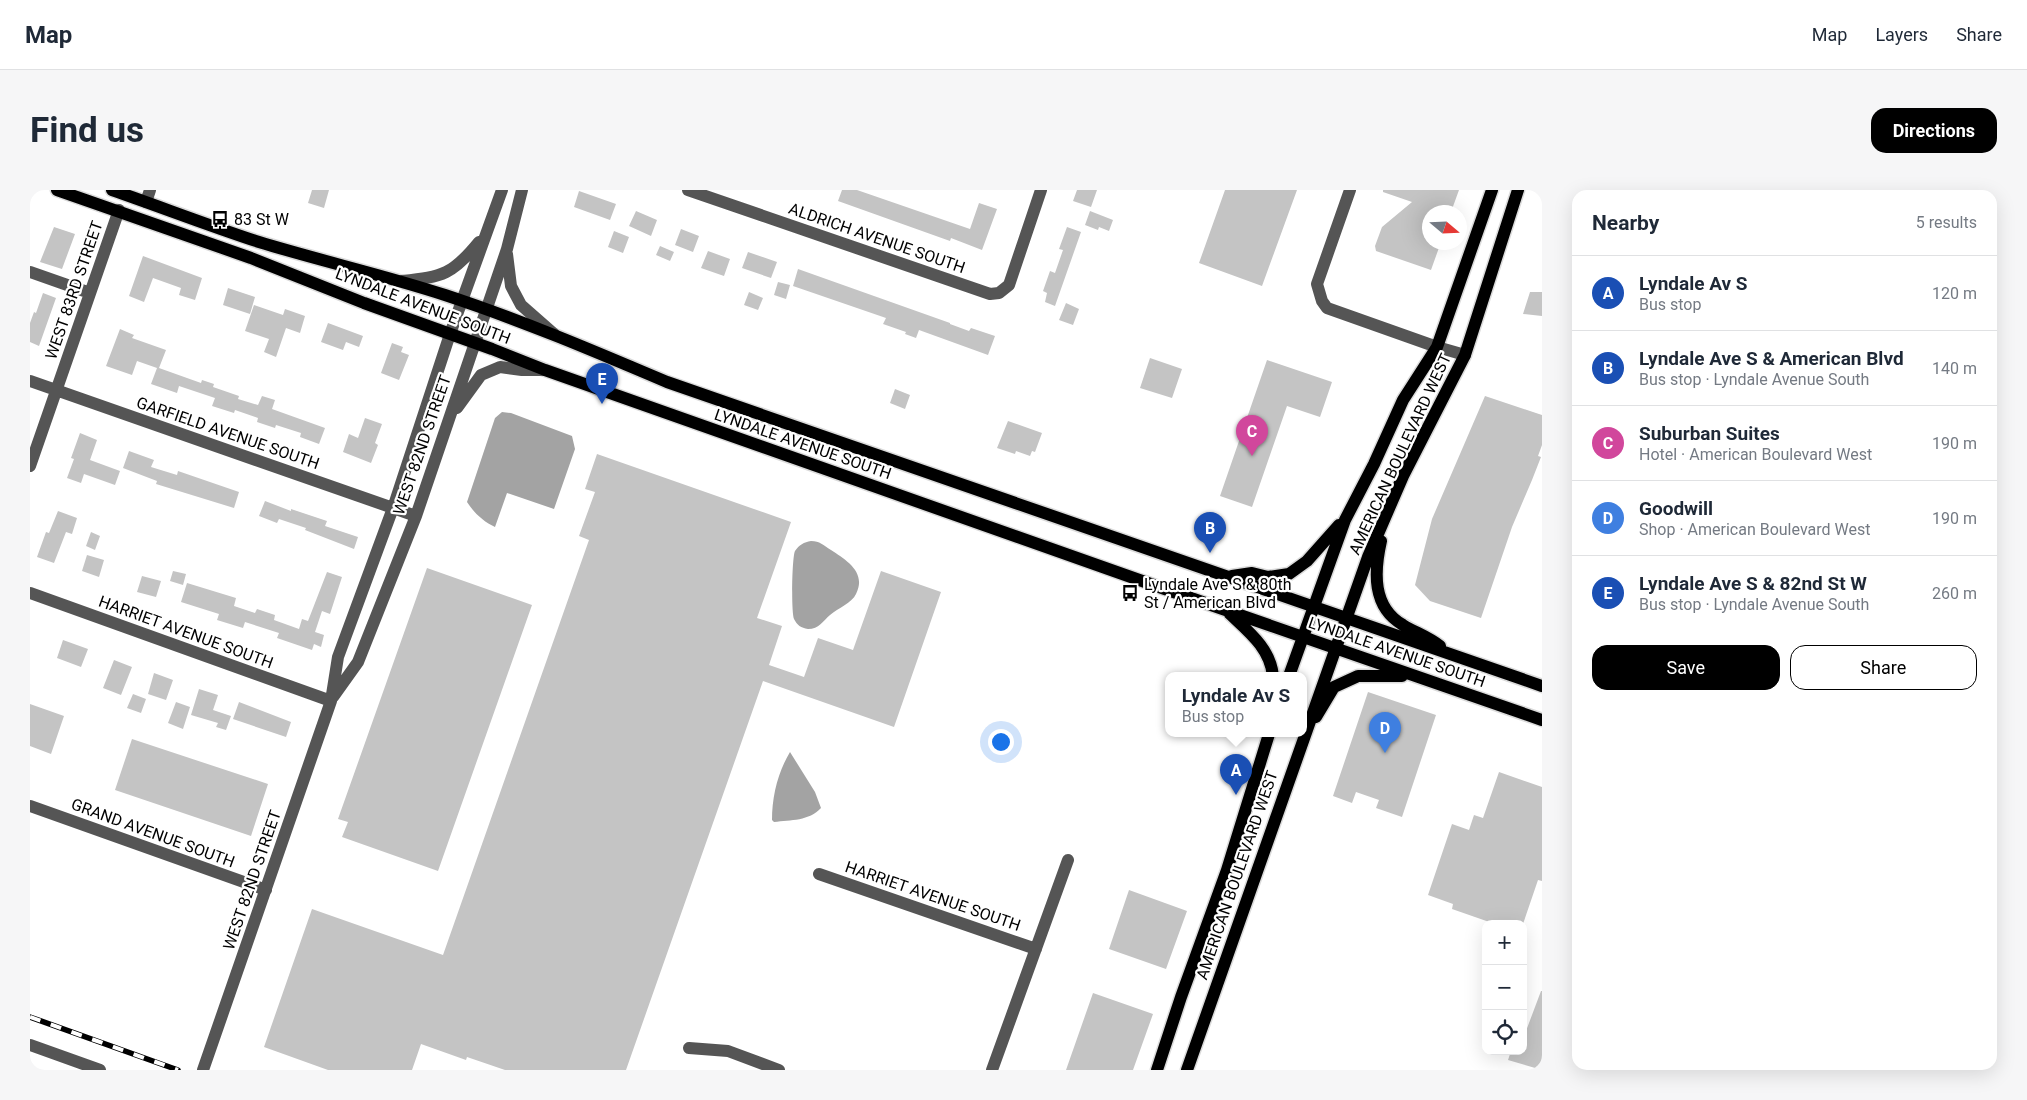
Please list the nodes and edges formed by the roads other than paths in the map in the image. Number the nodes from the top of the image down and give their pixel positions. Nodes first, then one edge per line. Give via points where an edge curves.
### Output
1 (57, 190) edge
2 (112, 190) edge
3 (502, 190) edge
4 (522, 190) edge
5 (688, 190) edge
6 (1041, 190) edge
7 (1350, 190) edge
8 (1492, 190) edge
9 (1518, 190) edge
10 (148, 196) edge
11 (119, 210) junction
12 (485, 234) junction
13 (507, 249) junction
14 (30, 272) edge
15 (402, 282) junction
16 (90, 293) junction
17 (461, 301) junction
18 (486, 310) junction
19 (450, 334) junction
20 (556, 335) junction
21 (475, 342) junction
22 (1436, 347) junction
23 (1465, 355) junction
24 (545, 370) junction
25 (30, 381) edge
26 (56, 390) junction
27 (445, 427) junction
28 (30, 466) edge
29 (393, 508) junction
30 (1350, 512) junction
31 (416, 516) junction
32 (1386, 516) junction
33 (1230, 576) junction
34 (30, 593) edge
35 (1314, 605) junction
36 (1224, 610) junction
37 (1346, 616) junction
38 (1303, 637) junction
39 (1335, 648) junction
40 (1450, 653) junction
41 (1272, 672) edge
42 (1290, 672) edge
43 (1418, 677) junction
44 (1542, 686) edge
45 (331, 702) junction
46 (1542, 720) edge
47 (1307, 725) edge
48 (1307, 732) edge
49 (1268, 737) edge
50 (1303, 737) edge
51 (1304, 737) edge
52 (1301, 742) junction
53 (30, 806) edge
54 (1068, 860) dead end
55 (819, 874) dead end
56 (266, 890) junction
57 (1036, 950) junction
58 (30, 1045) edge
59 (689, 1048) dead end
60 (100, 1070) edge
61 (203, 1070) edge
62 (778, 1070) edge
63 (992, 1070) edge
64 (1157, 1070) edge
65 (1187, 1070) edge

1 - 11 main road, LYNDALE AVENUE SOUTH
2 - 10 main road, LYNDALE AVENUE SOUTH
3 - 12 street, WEST 82ND STREET
4 - 13 street, WEST 82ND STREET
5 - 6 street, ALDRICH AVENUE SOUTH via 990,294 999,293 1009,286
7 - 22 street via 1317,284 1322,301 1327,308
8 - 22 main road, AMERICAN BOULEVARD WEST
9 - 23 main road, AMERICAN BOULEVARD WEST
10 - 15 main road, LYNDALE AVENUE SOUTH via 258,241
11 - 16 street, WEST 83RD STREET
11 - 19 main road, LYNDALE AVENUE SOUTH
12 - 15 street via 464,260 448,273
12 - 17 street, WEST 82ND STREET
13 - 18 street, WEST 82ND STREET
13 - 20 street via 511,286 521,305
14 - 16 street
15 - 17 main road, LYNDALE AVENUE SOUTH
16 - 26 street, WEST 83RD STREET
17 - 18 main road, LYNDALE AVENUE SOUTH
17 - 19 street, WEST 82ND STREET
18 - 20 main road, LYNDALE AVENUE SOUTH
18 - 21 street, WEST 82ND STREET
19 - 21 main road, LYNDALE AVENUE SOUTH
19 - 29 street, WEST 82ND STREET
20 - 33 main road, LYNDALE AVENUE SOUTH via 667,382
21 - 24 main road, LYNDALE AVENUE SOUTH
21 - 27 street, WEST 82ND STREET
22 - 23 street
22 - 30 main road, AMERICAN BOULEVARD WEST via 1403,400
23 - 32 main road, AMERICAN BOULEVARD WEST
24 - 27 street via 500,367 481,375
24 - 36 main road, LYNDALE AVENUE SOUTH
25 - 26 street, GARFIELD AVENUE SOUTH
26 - 28 street, WEST 83RD STREET
26 - 29 street, GARFIELD AVENUE SOUTH
27 - 31 street, WEST 82ND STREET
29 - 31 street, GARFIELD AVENUE SOUTH
29 - 45 street, WEST 82ND STREET via 338,657
30 - 33 main road via 1316,551 1289,574
30 - 35 main road, AMERICAN BOULEVARD WEST
31 - 45 street, WEST 82ND STREET via 358,662
32 - 37 main road, AMERICAN BOULEVARD WEST
32 - 40 main road via 1377,558 1377,588 1384,609 1402,625 1427,635
33 - 35 main road, LYNDALE AVENUE SOUTH
34 - 45 street, HARRIET AVENUE SOUTH
35 - 37 main road, LYNDALE AVENUE SOUTH
35 - 38 main road, AMERICAN BOULEVARD WEST
36 - 38 main road, LYNDALE AVENUE SOUTH
36 - 41 main road via 1256,638 1271,662
37 - 39 main road, AMERICAN BOULEVARD WEST
37 - 40 main road, LYNDALE AVENUE SOUTH
38 - 39 main road, LYNDALE AVENUE SOUTH
38 - 42 main road, AMERICAN BOULEVARD WEST
39 - 43 main road, LYNDALE AVENUE SOUTH
39 - 47 main road, AMERICAN BOULEVARD WEST
40 - 44 main road, LYNDALE AVENUE SOUTH
43 - 46 main road, LYNDALE AVENUE SOUTH
43 - 48 main road via 1358,676 1334,687
45 - 56 street, WEST 82ND STREET
49 - 64 main road, AMERICAN BOULEVARD WEST via 1227,870
50 - 52 main road, AMERICAN BOULEVARD WEST
51 - 52 main road
52 - 65 main road, AMERICAN BOULEVARD WEST
53 - 56 street, GRAND AVENUE SOUTH
54 - 57 street
55 - 57 street, HARRIET AVENUE SOUTH
56 - 61 street, WEST 82ND STREET
57 - 63 street
58 - 60 street
59 - 62 street via 728,1051

